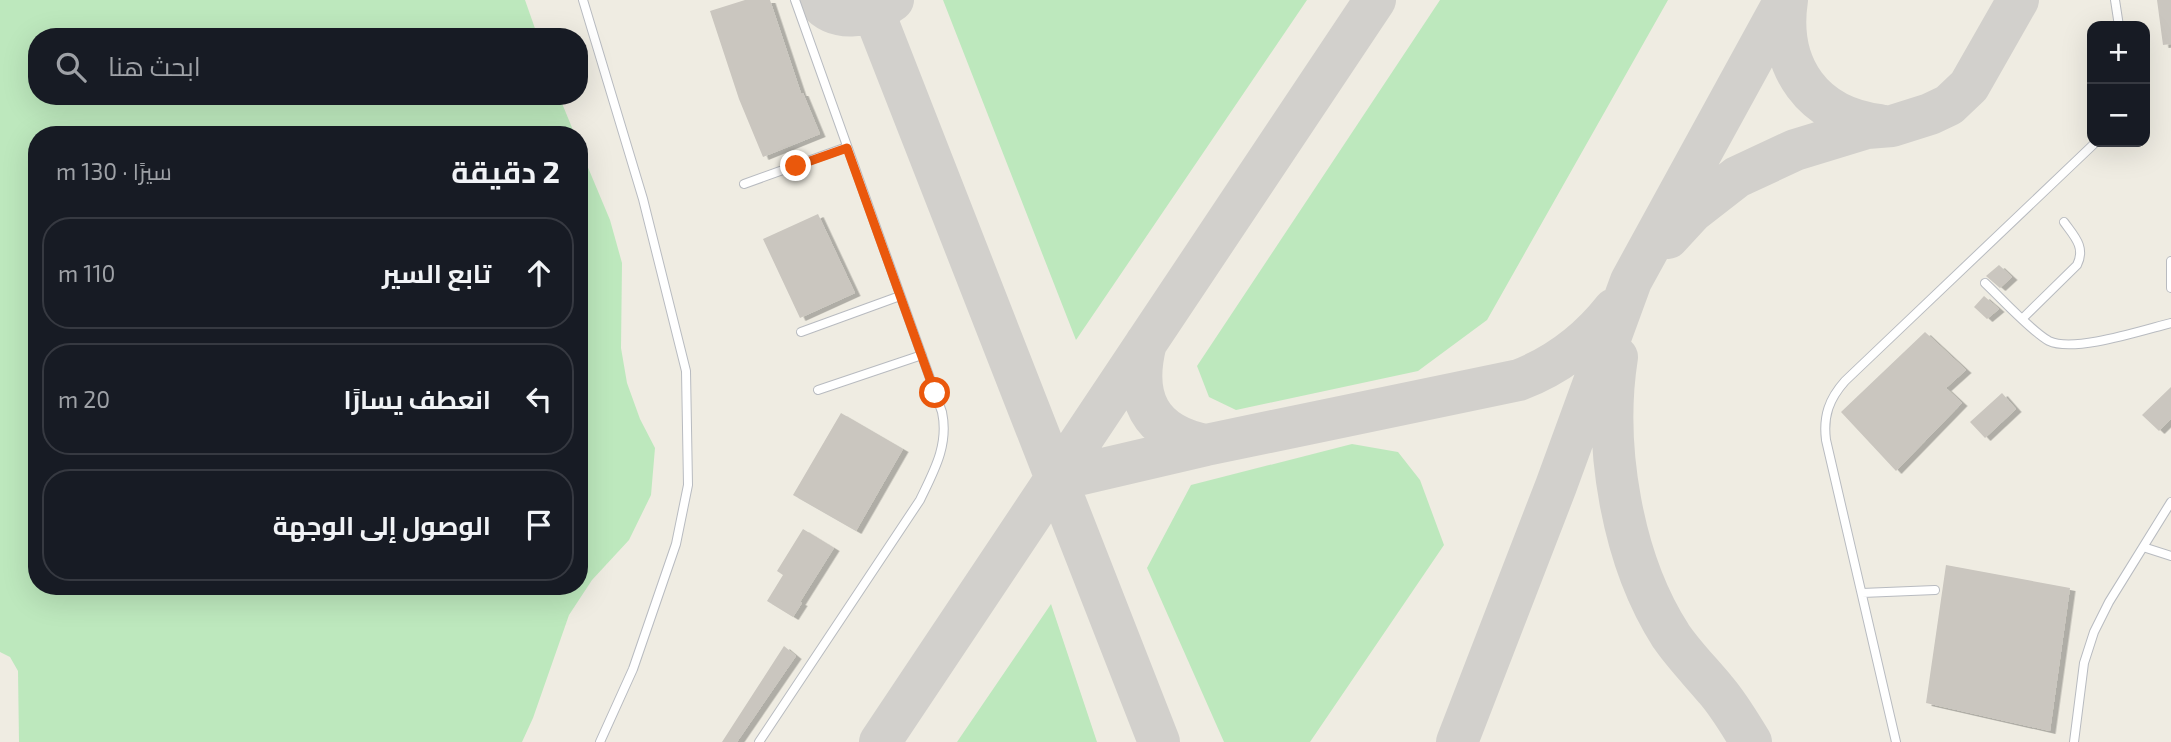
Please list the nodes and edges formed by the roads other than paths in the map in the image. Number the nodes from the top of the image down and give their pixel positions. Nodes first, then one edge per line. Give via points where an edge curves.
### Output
1 (583, 0) edge
2 (794, 0) edge
3 (2115, 0) edge
4 (2118, 21) edge
5 (2091, 147) edge
6 (847, 148) junction
7 (744, 184) dead end
8 (2064, 222) dead end
9 (2171, 261) edge
10 (1985, 283) dead end
11 (2171, 288) edge
12 (900, 296) junction
13 (2023, 318) junction
14 (2171, 323) edge
15 (801, 332) dead end
16 (922, 355) junction
17 (818, 390) dead end
18 (2171, 502) edge
19 (2143, 547) junction
20 (2171, 555) edge
21 (1935, 590) dead end
22 (1861, 593) junction
23 (600, 742) edge
24 (759, 742) edge
25 (1896, 742) edge
26 (2074, 742) edge

1 - 23 lane via 643,198 686,371 688,485 676,544 632,669
2 - 6 lane
3 - 4 lane
5 - 22 lane via 1845,381 1830,402 1826,440
6 - 7 lane
6 - 12 lane
8 - 13 lane via 2078,241 2080,259
9 - 11 lane
10 - 13 lane
12 - 15 lane
12 - 16 lane
13 - 14 lane via 2048,341 2066,345
16 - 17 lane
16 - 24 lane via 945,424 939,460 920,500
18 - 19 lane
19 - 20 lane
19 - 26 lane via 2094,632 2084,663
21 - 22 lane
22 - 25 lane

